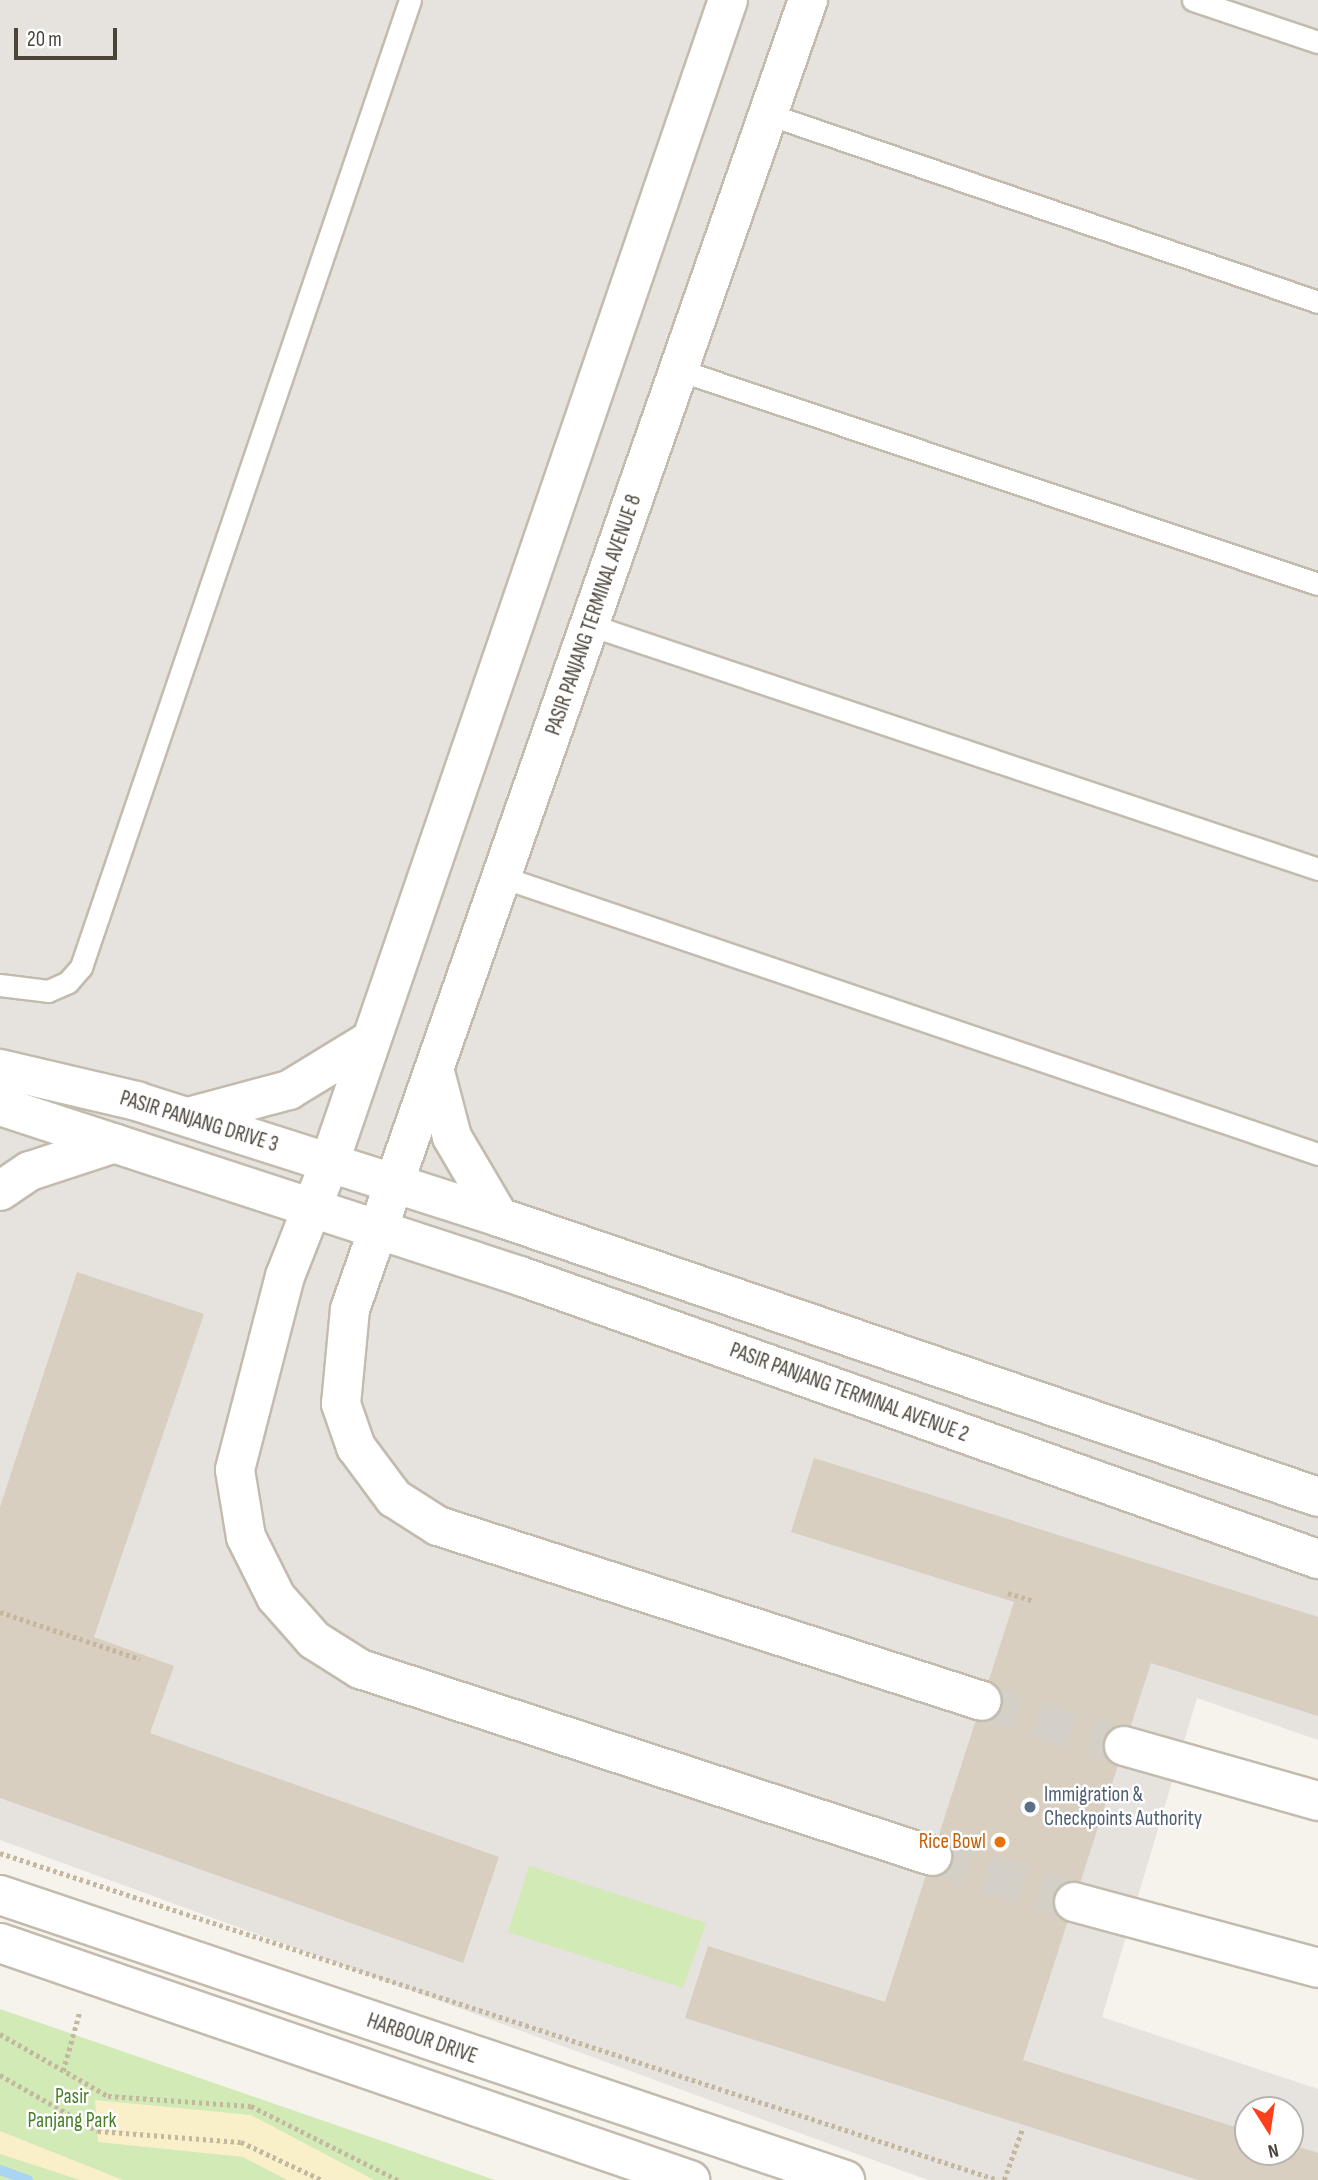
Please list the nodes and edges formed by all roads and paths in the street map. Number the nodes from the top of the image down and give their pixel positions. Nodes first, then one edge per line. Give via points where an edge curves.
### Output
1 (410, 0) edge
2 (728, 0) edge
3 (808, 0) edge
4 (1193, 0) edge
5 (1318, 42) edge
6 (768, 114) junction
7 (1318, 302) edge
8 (679, 370) junction
9 (1318, 584) edge
10 (590, 625) junction
11 (1318, 869) edge
12 (502, 877) junction
13 (9, 988) edge
14 (366, 1044) junction
15 (0, 1069) edge
16 (435, 1072) junction
17 (0, 1106) edge
18 (186, 1117) junction
19 (115, 1143) junction
20 (1318, 1154) edge
21 (329, 1164) junction
22 (396, 1184) junction
23 (0, 1191) edge
24 (313, 1207) junction
25 (499, 1217) junction
26 (380, 1229) junction
27 (1318, 1497) edge
28 (1318, 1559) edge
29 (1008, 1593) dead end
30 (1034, 1601) dead end
31 (0, 1612) edge
32 (140, 1659) dead end
33 (982, 1701) tunnel mouth
34 (1124, 1746) tunnel mouth
35 (1318, 1801) edge
36 (0, 1853) edge
37 (932, 1856) tunnel mouth
38 (0, 1895) edge
39 (1074, 1902) tunnel mouth
40 (0, 1943) edge
41 (1318, 1968) edge
42 (80, 2010) dead end
43 (0, 2034) edge
44 (63, 2071) junction
45 (0, 2076) edge
46 (1023, 2127) dead end
47 (322, 2180) edge
48 (398, 2180) edge
49 (691, 2180) edge
50 (845, 2180) edge
51 (998, 2180) edge
52 (1004, 2180) edge

1 - 13 lane via 81,967 68,982 48,991
2 - 14 street
3 - 6 street, PASIR PANJANG TERMINAL AVENUE 8
4 - 5 lane
6 - 7 lane
6 - 8 street, PASIR PANJANG TERMINAL AVENUE 8
8 - 9 lane
8 - 10 street, PASIR PANJANG TERMINAL AVENUE 8
10 - 11 lane
10 - 12 street, PASIR PANJANG TERMINAL AVENUE 8
12 - 16 street, PASIR PANJANG TERMINAL AVENUE 8
12 - 20 lane
14 - 18 street via 289,1090
14 - 21 street
15 - 18 street, PASIR PANJANG DRIVE 3
16 - 22 street, PASIR PANJANG TERMINAL AVENUE 8
16 - 25 street via 452,1137
17 - 19 street
18 - 21 street, PASIR PANJANG DRIVE 3
19 - 23 street via 30,1171
19 - 24 street
21 - 22 street, PASIR PANJANG DRIVE 3
21 - 24 street
22 - 25 street
22 - 26 street, PASIR PANJANG TERMINAL AVENUE 8
24 - 26 street
24 - 37 street via 285,1276 234,1471 246,1537 276,1597 314,1640 360,1670
25 - 27 street
26 - 28 street, PASIR PANJANG TERMINAL AVENUE 2
26 - 33 street, PASIR PANJANG TERMINAL AVENUE 8 via 350,1309 341,1404 356,1447 394,1498 438,1526
29 - 30 path
31 - 32 path
34 - 35 street
36 - 51 path
38 - 50 street, HARBOUR DRIVE
39 - 41 street
40 - 49 street
42 - 44 path
43 - 44 path
44 - 48 path via 108,2096 251,2106
45 - 47 path via 97,2131 241,2142
46 - 52 path

